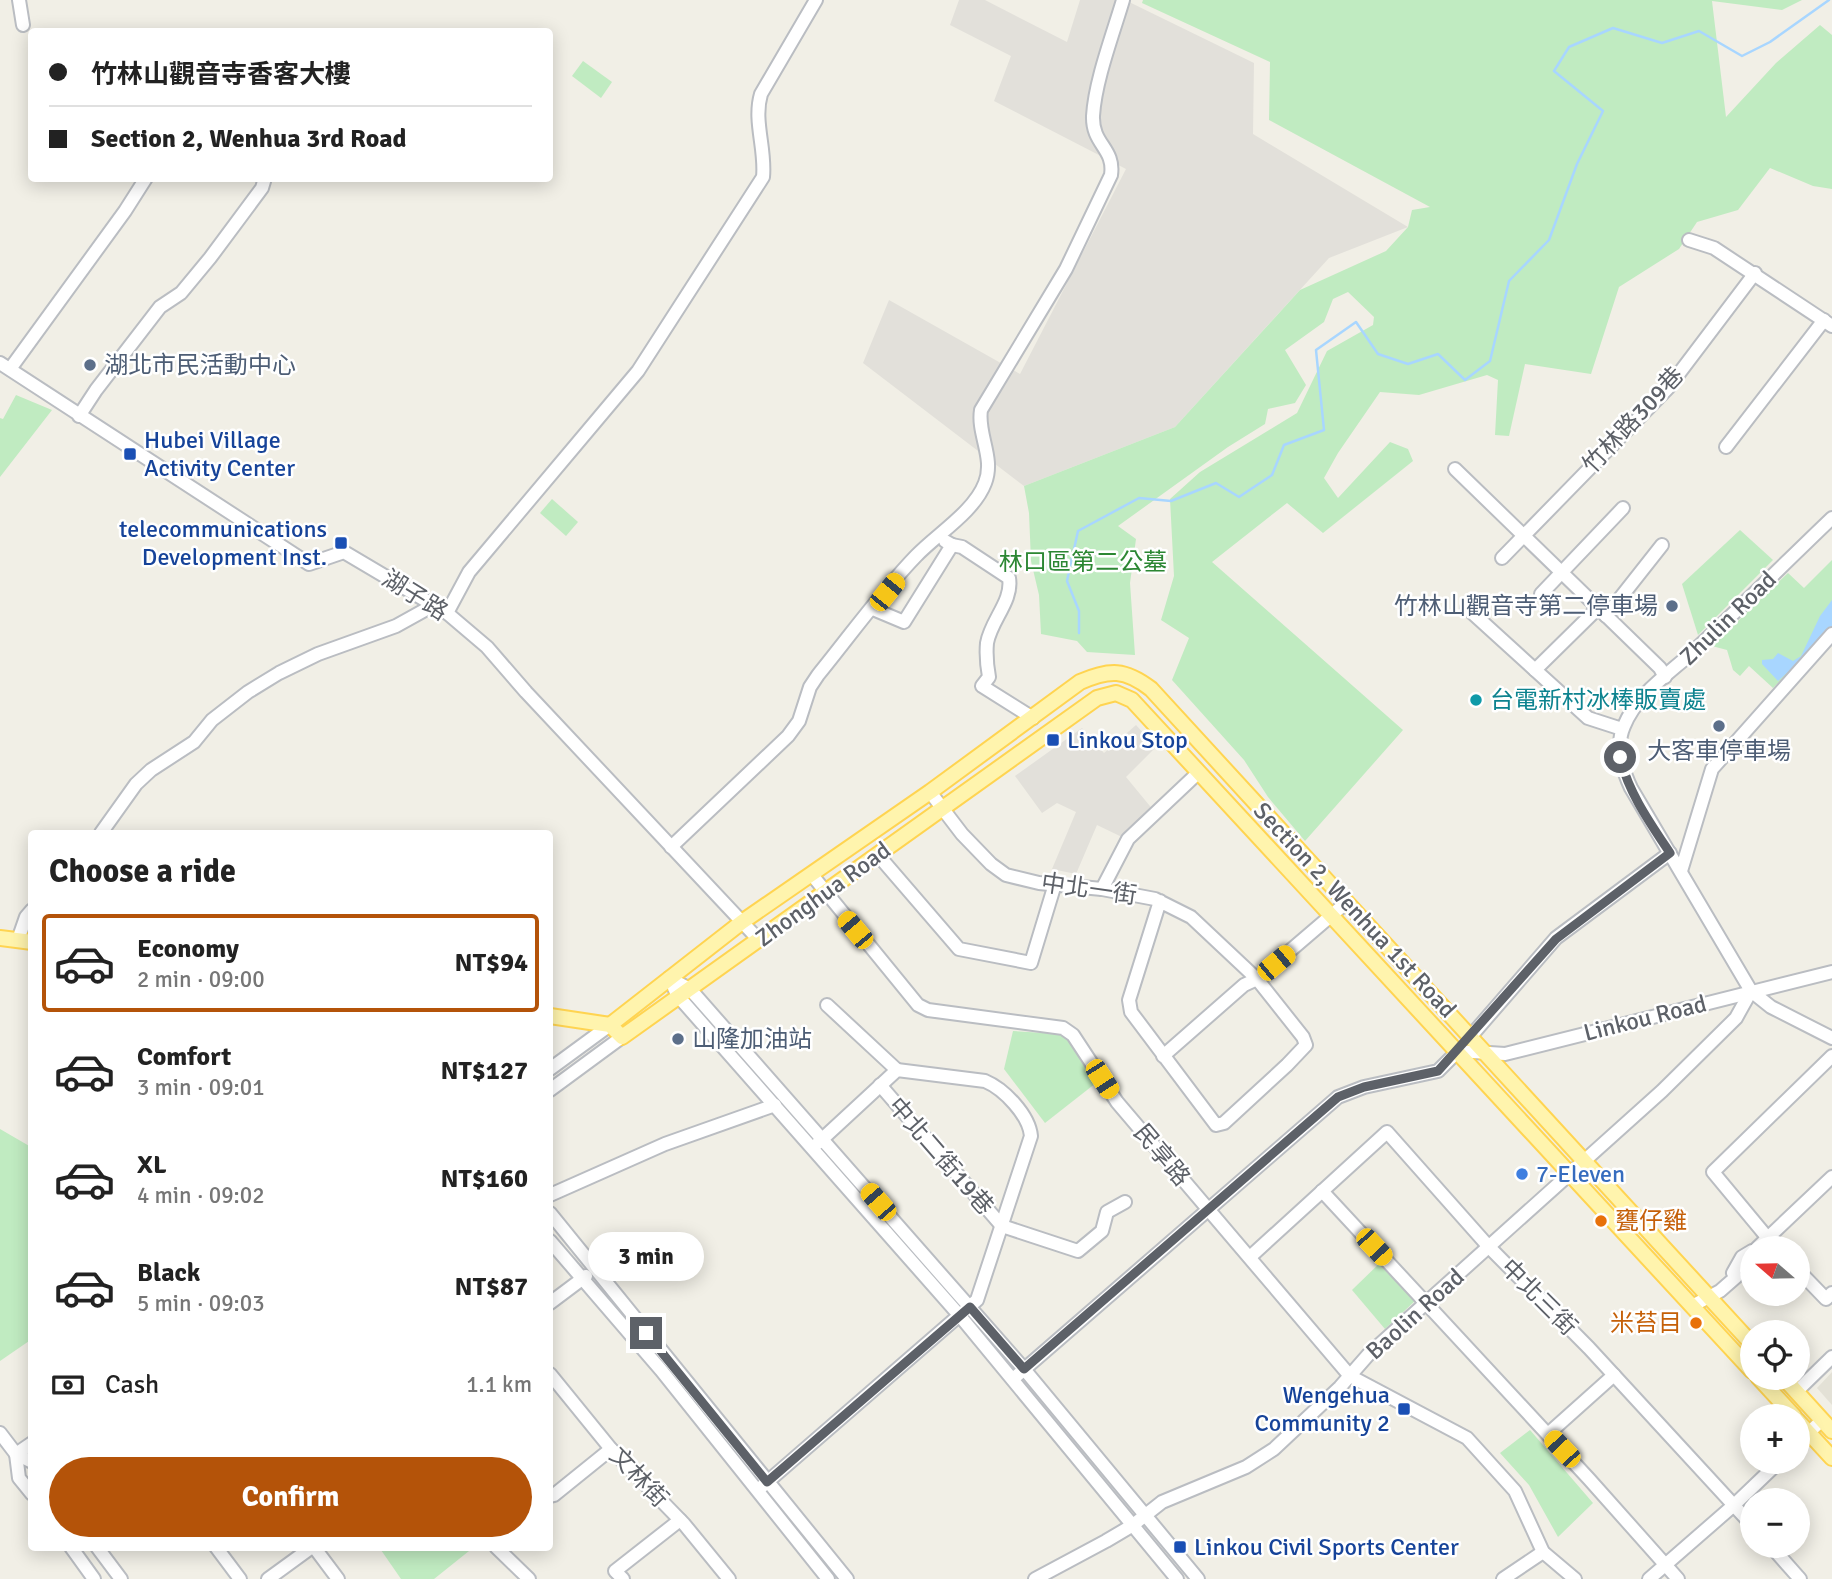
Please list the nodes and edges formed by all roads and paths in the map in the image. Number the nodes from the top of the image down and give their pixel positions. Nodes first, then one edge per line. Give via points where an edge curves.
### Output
1 (19, 0) edge
2 (816, 0) edge
3 (1123, 0) edge
4 (23, 25) dead end
5 (143, 182) edge
6 (264, 182) edge
7 (1689, 240) dead end
8 (1755, 273) junction
9 (1828, 323) edge
10 (5, 366) edge
11 (79, 416) junction
12 (1726, 447) dead end
13 (1455, 470) dead end
14 (1623, 508) dead end
15 (1832, 518) edge
16 (937, 536) junction
17 (1523, 536) junction
18 (952, 545) junction
19 (1662, 545) dead end
20 (1502, 558) dead end
21 (1560, 571) junction
22 (1541, 594) dead end
23 (432, 606) junction
24 (1467, 608) dead end
25 (873, 609) junction
26 (1602, 612) junction
27 (447, 613) junction
28 (1832, 634) edge
29 (1535, 670) junction
30 (1665, 677) junction
31 (1080, 682) joint
32 (1097, 698) joint
33 (1033, 718) junction
34 (1622, 729) junction
35 (1199, 772) junction
36 (930, 792) junction
37 (943, 810) junction
38 (103, 830) edge
39 (671, 847) junction
40 (1670, 853) junction
41 (878, 855) junction
42 (1681, 871) junction
43 (812, 875) junction
44 (1055, 884) junction
45 (1102, 889) junction
46 (824, 892) junction
47 (1160, 901) junction
48 (1347, 902) junction
49 (28, 915) edge
50 (1333, 915) junction
51 (742, 922) junction
52 (0, 938) edge
53 (759, 940) junction
54 (25, 941) edge
55 (1832, 972) edge
56 (669, 978) junction
57 (1256, 979) junction
58 (1751, 991) junction
59 (684, 993) junction
60 (827, 1005) dead end
61 (553, 1016) edge
62 (610, 1025) junction
63 (1471, 1036) junction
64 (622, 1038) junction
65 (1832, 1038) edge
66 (1458, 1051) junction
67 (1486, 1052) junction
68 (1163, 1056) junction
69 (1832, 1056) edge
70 (553, 1067) edge
71 (897, 1070) junction
72 (880, 1085) junction
73 (553, 1088) edge
74 (775, 1105) junction
75 (818, 1143) junction
76 (1584, 1160) junction
77 (1568, 1175) junction
78 (1832, 1177) edge
79 (1321, 1191) junction
80 (553, 1194) edge
81 (1125, 1202) dead end
82 (1209, 1209) junction
83 (553, 1217) edge
84 (1002, 1226) junction
85 (1766, 1236) edge
86 (1778, 1236) edge
87 (553, 1245) edge
88 (1489, 1247) junction
89 (1250, 1257) junction
90 (1740, 1261) edge
91 (595, 1269) junction
92 (581, 1280) junction
93 (1810, 1280) edge
94 (1829, 1296) edge
95 (1709, 1297) junction
96 (553, 1301) edge
97 (1426, 1303) junction
98 (1692, 1306) junction
99 (965, 1312) junction
100 (1740, 1330) edge
101 (1832, 1357) edge
102 (1740, 1358) edge
103 (1024, 1369) junction
104 (1350, 1376) junction
105 (1614, 1376) junction
106 (553, 1378) edge
107 (1013, 1379) junction
108 (1770, 1390) edge
109 (1796, 1392) joint
110 (1783, 1404) edge
111 (1827, 1426) edge
112 (0, 1433) edge
113 (1810, 1433) joint
114 (1548, 1434) junction
115 (28, 1446) edge
116 (611, 1449) junction
117 (16, 1454) junction
118 (1832, 1458) edge
119 (28, 1460) edge
120 (28, 1472) edge
121 (1766, 1474) edge
122 (19, 1478) junction
123 (763, 1486) junction
124 (28, 1489) edge
125 (553, 1496) edge
126 (1734, 1505) junction
127 (1740, 1512) edge
128 (1145, 1516) junction
129 (680, 1520) junction
130 (1133, 1525) junction
131 (74, 1551) edge
132 (100, 1551) edge
133 (219, 1551) edge
134 (307, 1551) edge
135 (316, 1551) edge
136 (500, 1551) edge
137 (1543, 1552) junction
138 (1781, 1558) edge
139 (1666, 1565) junction
140 (94, 1579) edge
141 (121, 1579) edge
142 (240, 1579) edge
143 (268, 1579) edge
144 (338, 1579) edge
145 (529, 1579) edge
146 (623, 1579) edge
147 (729, 1579) edge
148 (828, 1579) edge
149 (847, 1579) edge
150 (1035, 1579) edge
151 (1177, 1579) edge
152 (1198, 1579) edge
153 (1503, 1579) edge
154 (1575, 1579) edge
155 (1649, 1579) edge
156 (1678, 1579) edge
157 (1800, 1579) edge

1 - 4 street
2 - 27 street via 757,105 762,177 638,371 469,572
3 - 16 street via 1093,116 1096,138 1113,163 1111,175 1066,269 981,410 979,423 989,464 986,482 950,527
5 - 10 street
6 - 11 street via 210,258 180,293 160,307
7 - 8 street via 1714,248
8 - 9 street
8 - 17 street, 竹林路309巷 via 1668,388
9 - 12 street
10 - 11 street, 湖子路
11 - 23 street, 湖子路 via 309,564 344,552
13 - 17 street
14 - 21 street
15 - 30 street, Zhulin Road
16 - 18 street
16 - 25 street
17 - 20 street, 竹林路309巷
17 - 21 street
18 - 25 street via 904,622
18 - 33 street via 1009,578 1011,588 988,641 989,677 982,686
19 - 26 street
21 - 22 street
21 - 26 street
23 - 27 street, 湖子路
23 - 38 street via 396,625 318,654 248,692 218,714 194,742 136,784
24 - 29 street
25 - 39 street via 810,687 802,714 788,736
26 - 29 street
26 - 30 street
27 - 39 street, 湖子路 via 487,647
28 - 42 street via 1712,769
29 - 34 street via 1588,718
30 - 34 street, Zhulin Road via 1630,713
31 - 33 main road, Zhonghua Road
31 - 48 main road, Section 2, Wenhua 1st Road via 1116,672 1135,677 1151,689
32 - 35 main road, Section 2, Wenhua 1st Road via 1116,693 1132,700
32 - 37 main road, Zhonghua Road
33 - 36 main road, Zhonghua Road
34 - 40 street via 1624,773
35 - 45 street via 1128,839
35 - 50 main road, Section 2, Wenhua 1st Road
36 - 37 street, 中北一街
36 - 43 main road, Zhonghua Road
37 - 41 main road, Zhonghua Road
37 - 44 street, 中北一街 via 972,845 1006,875
39 - 51 street, 湖子路
40 - 42 street
40 - 63 street via 1556,939
41 - 44 street via 959,948 1031,963
41 - 46 main road, Zhonghua Road
42 - 58 street
43 - 46 street, 民享路
43 - 51 main road, Zhonghua Road
44 - 45 street, 中北一街
45 - 47 street, 中北一街
46 - 53 main road, Zhonghua Road
46 - 82 street, 民享路 via 918,1004 928,1010 1063,1028 1073,1035 1117,1102
47 - 57 street, 中北一街 via 1191,917
47 - 68 street via 1129,1000 1131,1012
48 - 50 street
48 - 63 main road, Section 2, Wenhua 1st Road
49 - 54 street
50 - 57 street
50 - 66 main road, Section 2, Wenhua 1st Road
51 - 53 street, 湖子路
51 - 56 main road, Zhonghua Road
52 - 54 main road
53 - 59 main road, Zhonghua Road
55 - 58 street, Linkou Road
56 - 59 street
56 - 62 main road, Zhonghua Road
57 - 68 street
57 - 68 street, 中北一街 via 1306,1045 1224,1123 1216,1125
58 - 65 street via 1771,1007
58 - 67 street, Linkou Road via 1505,1054
58 - 76 street, Baolin Road via 1736,1018
59 - 64 main road, Zhonghua Road
59 - 74 street
59 - 75 street
60 - 71 street
61 - 62 main road
62 - 64 main road
62 - 70 street, Zhonghua Road
63 - 66 main road
63 - 67 main road, Section 2, Wenhua 1st Road
64 - 73 street, Zhonghua Road
66 - 67 street, Linkou Road
66 - 77 main road, Section 2, Wenhua 1st Road
66 - 82 street via 1438,1071 1338,1097
67 - 76 main road, Section 2, Wenhua 1st Road
69 - 85 street via 1713,1172
71 - 72 street
71 - 84 street via 985,1081 1000,1090 1030,1126 1031,1136
72 - 75 street
72 - 84 street, 中北二街19巷
74 - 75 street
74 - 80 street via 665,1144
75 - 99 street
76 - 77 street, Baolin Road
76 - 95 main road, Section 2, Wenhua 1st Road
77 - 88 street, Baolin Road
77 - 98 main road, Section 2, Wenhua 1st Road
78 - 86 street
79 - 88 street, 中北三街 via 1387,1132
79 - 89 street, 中北三街
79 - 97 street
81 - 84 street via 1107,1212 1102,1231 1077,1251
82 - 89 street, 民享路
82 - 103 street
83 - 91 street
84 - 99 street via 976,1300
87 - 92 street
88 - 97 street, Baolin Road
88 - 105 street, 中北三街
89 - 104 street, 民享路
90 - 95 street via 1733,1273 1736,1277
91 - 92 street
91 - 123 street
92 - 96 street
92 - 123 street
93 - 94 street
95 - 98 street
95 - 100 main road, Section 2, Wenhua 1st Road
97 - 104 street, Baolin Road
97 - 114 street
98 - 102 main road, Section 2, Wenhua 1st Road
99 - 103 street
99 - 107 street
99 - 123 street
101 - 109 street
103 - 107 street
103 - 128 street
104 - 128 street, Baolin Road via 1274,1449 1246,1467 1162,1502
104 - 137 street, 民享路 via 1467,1438 1515,1491
105 - 114 street
105 - 126 street, 中北三街
106 - 116 street, 文林街
107 - 130 street
108 - 110 main road
109 - 111 main road
111 - 113 street
112 - 117 street
113 - 118 main road
114 - 139 street
115 - 117 street
116 - 125 street
116 - 129 street, 文林街
117 - 119 street
117 - 122 street
120 - 122 street
121 - 126 street
122 - 124 street
123 - 148 street
123 - 149 street
126 - 127 street, 中北三街
126 - 139 street
128 - 130 street, Baolin Road
128 - 152 street
129 - 146 street via 615,1571
129 - 147 street, 文林街
130 - 150 street, Baolin Road
130 - 151 street
131 - 140 street
132 - 141 street
133 - 142 street
134 - 143 street
135 - 144 street
136 - 145 street
137 - 153 street
137 - 154 street, 民享路
138 - 157 street
139 - 155 street
139 - 156 street

